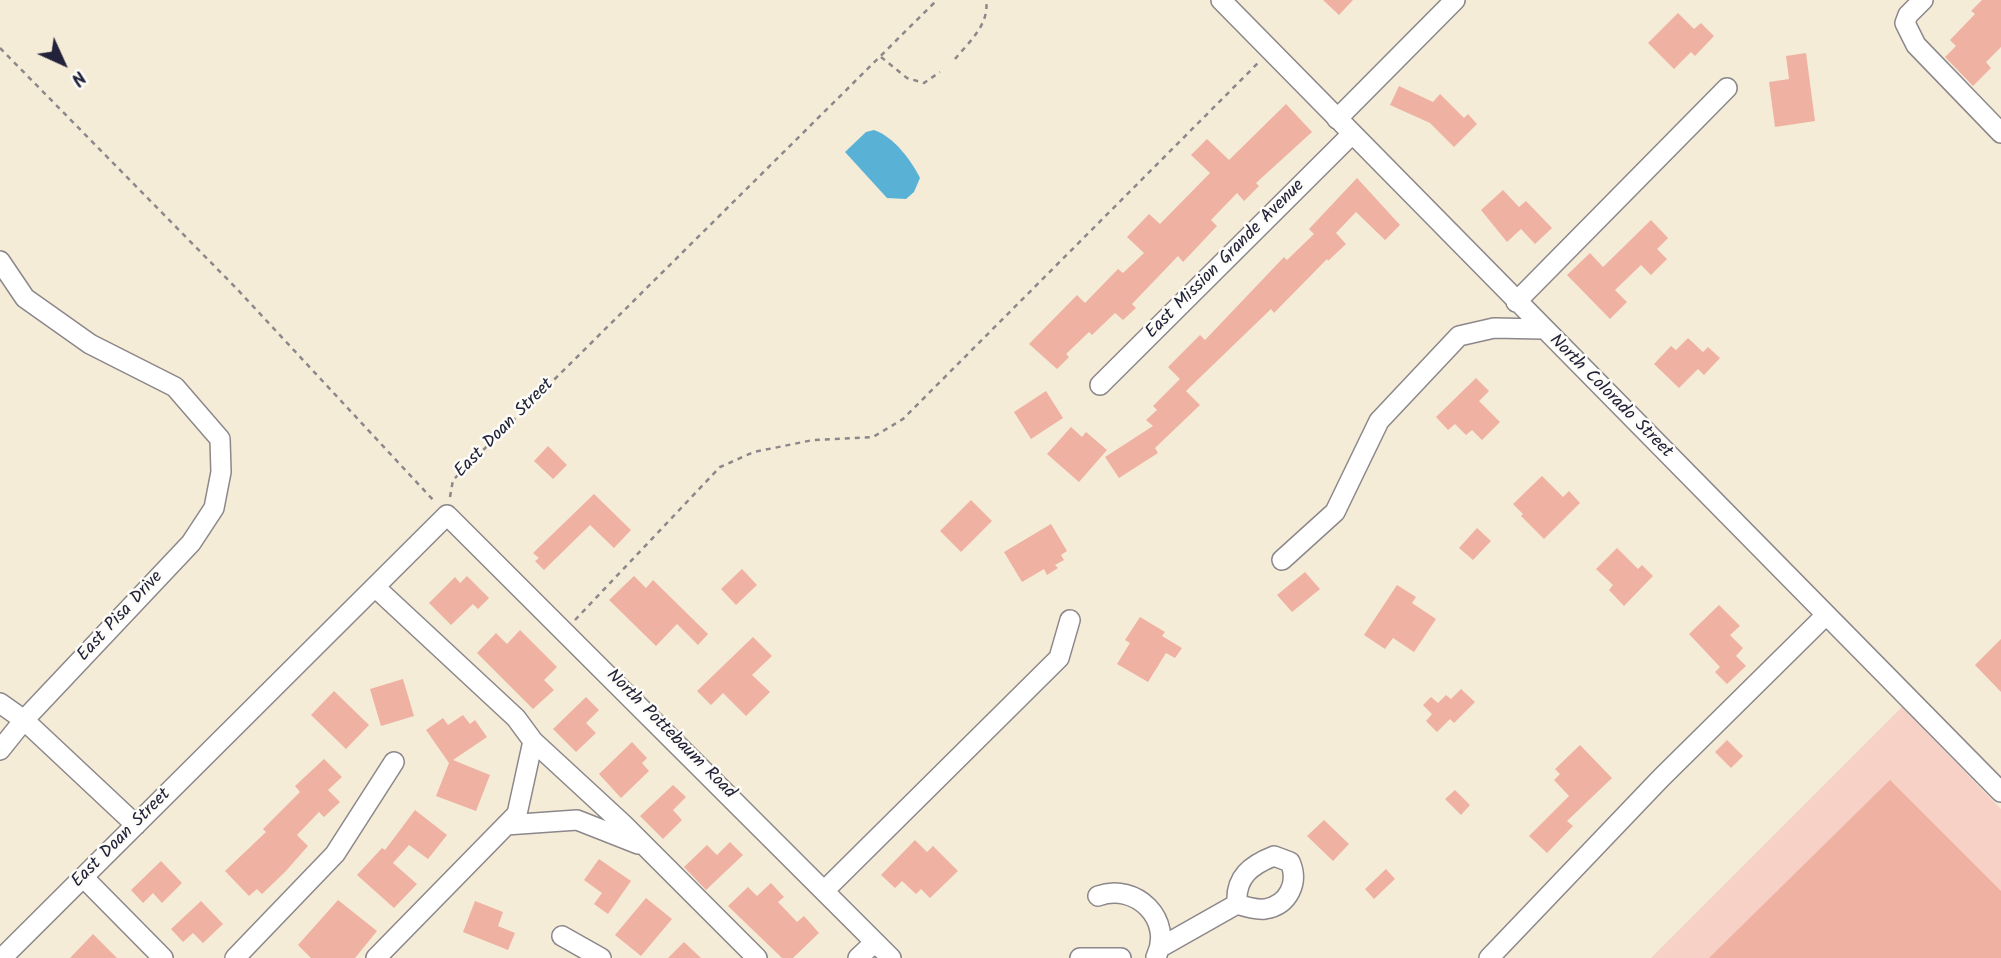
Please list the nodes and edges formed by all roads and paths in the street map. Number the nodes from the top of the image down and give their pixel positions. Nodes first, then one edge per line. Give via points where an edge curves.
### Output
1 (937, 0) edge
2 (986, 0) edge
3 (1221, 0) edge
4 (1455, 0) edge
5 (1923, 0) edge
6 (0, 48) edge
7 (1270, 51) junction
8 (880, 56) junction
9 (955, 59) dead end
10 (940, 72) dead end
11 (1727, 88) dead end
12 (1337, 119) junction
13 (2001, 133) edge
14 (1352, 134) junction
15 (0, 261) edge
16 (1516, 302) junction
17 (1542, 329) junction
18 (1100, 385) dead end
19 (447, 514) junction
20 (1282, 560) dead end
21 (375, 587) junction
22 (1826, 615) junction
23 (1070, 620) dead end
24 (565, 630) junction
25 (0, 703) edge
26 (24, 720) junction
27 (533, 741) junction
28 (0, 750) edge
29 (394, 762) dead end
30 (2001, 792) edge
31 (136, 825) junction
32 (506, 825) junction
33 (645, 846) junction
34 (84, 878) junction
35 (824, 891) junction
36 (1098, 896) dead end
37 (1237, 904) dead end
38 (562, 936) dead end
39 (875, 942) junction
40 (1158, 952) edge
41 (2, 958) edge
42 (163, 958) edge
43 (235, 958) edge
44 (376, 958) edge
45 (601, 958) edge
46 (757, 958) edge
47 (858, 958) edge
48 (891, 958) edge
49 (1080, 958) edge
50 (1121, 958) edge
51 (1489, 958) edge

1 - 8 path, East Doan Street
2 - 9 path via 988,11 979,30
3 - 7 street, North Colorado Street
4 - 12 street
5 - 13 street via 1905,23 1916,45
6 - 19 path via 237,289
7 - 12 street, North Colorado Street
7 - 24 path via 902,419 873,438 802,442 754,452 720,467
8 - 10 path via 907,78 924,83
8 - 19 path, East Doan Street via 453,480
11 - 16 street
12 - 14 street, North Colorado Street
14 - 16 street, North Colorado Street
14 - 18 street, East Mission Grande Avenue
15 - 26 street, East Pisa Drive via 25,298 90,344 175,387 220,439 221,472 214,508 191,543
16 - 17 street, North Colorado Street
17 - 20 street via 1494,328 1459,336 1379,421 1335,512
17 - 22 street, North Colorado Street
19 - 21 street, East Doan Street
19 - 24 street, North Pottebaum Road
21 - 27 street via 516,718
21 - 31 street, East Doan Street
22 - 30 street, North Colorado Street
22 - 51 street
23 - 35 street via 1059,658
24 - 35 street, North Pottebaum Road
25 - 26 street
26 - 28 street, East Pisa Drive
26 - 31 street
27 - 32 street via 517,814
27 - 33 street
29 - 43 street via 335,854
31 - 34 street, East Doan Street
32 - 33 street via 577,820
32 - 44 street
33 - 46 street
34 - 41 street, East Doan Street
34 - 42 street
35 - 39 street, North Pottebaum Road
36 - 40 street via 1110,892 1139,897 1155,919
37 - 40 street
38 - 45 street
39 - 47 street
39 - 48 street, North Pottebaum Road
49 - 50 street

